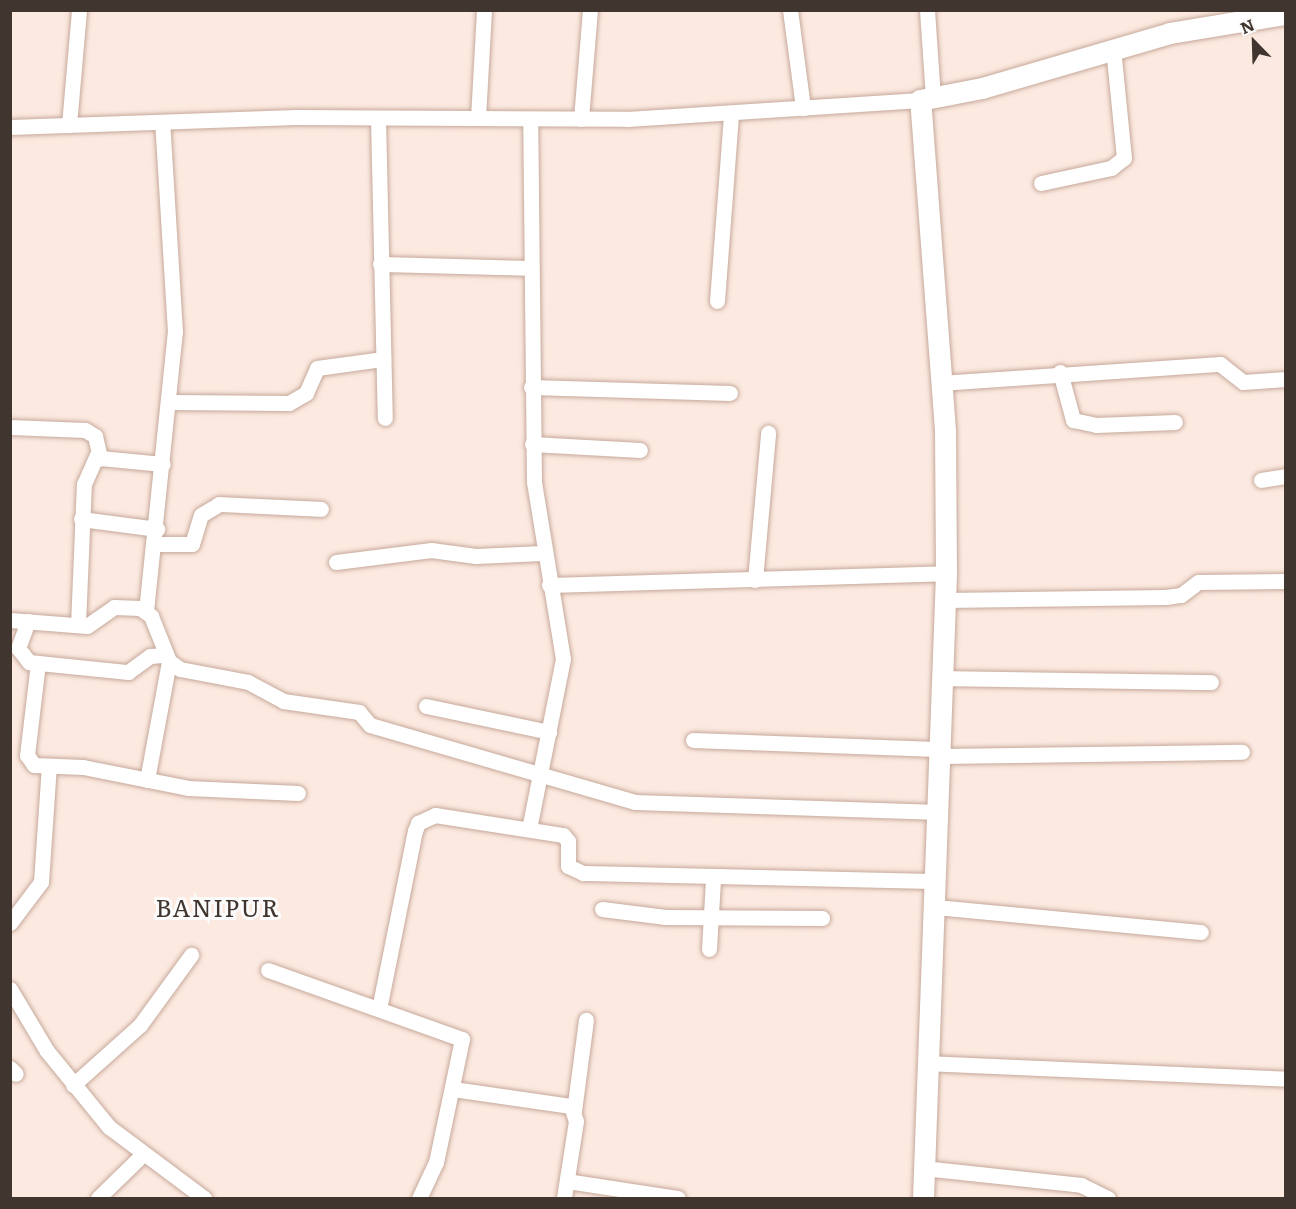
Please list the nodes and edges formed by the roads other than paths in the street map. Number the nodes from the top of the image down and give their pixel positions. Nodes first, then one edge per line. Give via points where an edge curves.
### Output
1 (79, 10) edge
2 (484, 10) edge
3 (590, 10) edge
4 (790, 10) edge
5 (927, 10) edge
6 (1285, 13) edge
7 (1113, 48) junction
8 (927, 99) junction
9 (803, 108) junction
10 (731, 114) junction
11 (378, 118) junction
12 (478, 118) junction
13 (530, 118) junction
14 (581, 119) junction
15 (162, 122) junction
16 (69, 125) junction
17 (10, 127) edge
18 (1041, 183) dead end
19 (380, 264) junction
20 (530, 268) junction
21 (717, 301) dead end
22 (383, 359) junction
23 (1060, 372) junction
24 (1286, 379) edge
25 (940, 383) junction
26 (531, 387) junction
27 (730, 393) dead end
28 (169, 402) junction
29 (385, 418) dead end
30 (1175, 422) dead end
31 (10, 427) edge
32 (768, 433) dead end
33 (532, 444) junction
34 (640, 450) dead end
35 (97, 455) junction
36 (163, 464) junction
37 (1286, 476) edge
38 (1261, 480) dead end
39 (321, 509) dead end
40 (81, 519) junction
41 (156, 536) junction
42 (543, 553) junction
43 (336, 562) dead end
44 (946, 573) junction
45 (755, 580) junction
46 (1286, 581) edge
47 (549, 585) junction
48 (945, 600) junction
49 (146, 611) junction
50 (10, 620) edge
51 (28, 621) junction
52 (78, 625) junction
53 (168, 658) junction
54 (38, 663) junction
55 (944, 678) junction
56 (1211, 682) dead end
57 (426, 706) dead end
58 (549, 732) junction
59 (693, 740) dead end
60 (943, 752) junction
61 (1242, 752) dead end
62 (49, 766) junction
63 (537, 775) junction
64 (147, 780) junction
65 (298, 793) dead end
66 (940, 812) junction
67 (529, 829) junction
68 (713, 879) junction
69 (936, 880) junction
70 (935, 907) junction
71 (602, 909) dead end
72 (711, 917) junction
73 (822, 918) dead end
74 (10, 923) edge
75 (1201, 932) dead end
76 (709, 949) dead end
77 (191, 955) dead end
78 (267, 970) dead end
79 (10, 989) edge
80 (379, 1009) junction
81 (586, 1020) dead end
82 (926, 1063) junction
83 (1286, 1079) edge
84 (73, 1085) junction
85 (453, 1089) junction
86 (574, 1111) junction
87 (141, 1156) junction
88 (923, 1168) junction
89 (567, 1180) junction
90 (98, 1198) edge
91 (204, 1198) edge
92 (419, 1198) edge
93 (564, 1198) edge
94 (678, 1198) edge
95 (922, 1198) edge
96 (1108, 1198) edge

1 - 16 street
2 - 12 street
3 - 14 street
4 - 9 street
5 - 8 street
6 - 7 street
7 - 8 street
7 - 18 street via 1124,158 1111,168
8 - 9 street
8 - 25 street
9 - 10 street
10 - 14 street
10 - 21 street
11 - 12 street
11 - 15 street
11 - 19 street
12 - 13 street
13 - 14 street
13 - 20 street
15 - 16 street
15 - 28 street via 175,316
16 - 17 street
19 - 20 street
19 - 22 street
20 - 26 street
22 - 28 street via 317,368 306,393 289,403
22 - 29 street
23 - 24 street via 1220,364 1243,382
23 - 25 street
23 - 30 street via 1073,420 1096,425
25 - 44 street
26 - 27 street
26 - 33 street
28 - 36 street
31 - 35 street via 85,430 95,436
32 - 45 street
33 - 34 street
33 - 42 street
35 - 36 street
35 - 40 street via 85,475
36 - 41 street
37 - 38 street
39 - 41 street via 219,504 201,515 192,544
40 - 41 street
40 - 52 street
41 - 49 street
42 - 43 street via 468,556 431,550
42 - 47 street
44 - 45 street
44 - 48 street
45 - 47 street
46 - 48 street via 1198,582 1181,595 1166,597
47 - 58 street via 563,659
48 - 55 street
49 - 52 street via 114,607 94,624
49 - 53 street
50 - 51 street
51 - 52 street
51 - 54 street via 19,655
53 - 54 street via 150,656 128,672
53 - 63 street via 180,669 248,682 283,701 359,712 370,725
53 - 64 street
54 - 62 street via 27,755 34,765
55 - 56 street
55 - 60 street
57 - 58 street
58 - 63 street
59 - 60 street
60 - 61 street
60 - 66 street
62 - 64 street
62 - 74 street via 41,882
63 - 66 street via 668,806
63 - 67 street
64 - 65 street via 206,790
66 - 69 street
67 - 68 street via 563,835 574,871
67 - 80 street via 435,815 418,823
68 - 69 street
68 - 72 street
69 - 70 street
70 - 75 street
70 - 82 street
71 - 72 street
72 - 73 street
72 - 76 street
77 - 84 street via 140,1025
78 - 80 street
79 - 84 street
80 - 85 street via 457,1033 463,1046
81 - 86 street
82 - 83 street
82 - 88 street
84 - 87 street
85 - 86 street via 561,1104
85 - 92 street via 435,1162
86 - 89 street
87 - 90 street
87 - 91 street
88 - 95 street
88 - 96 street via 1081,1185
89 - 93 street
89 - 94 street

